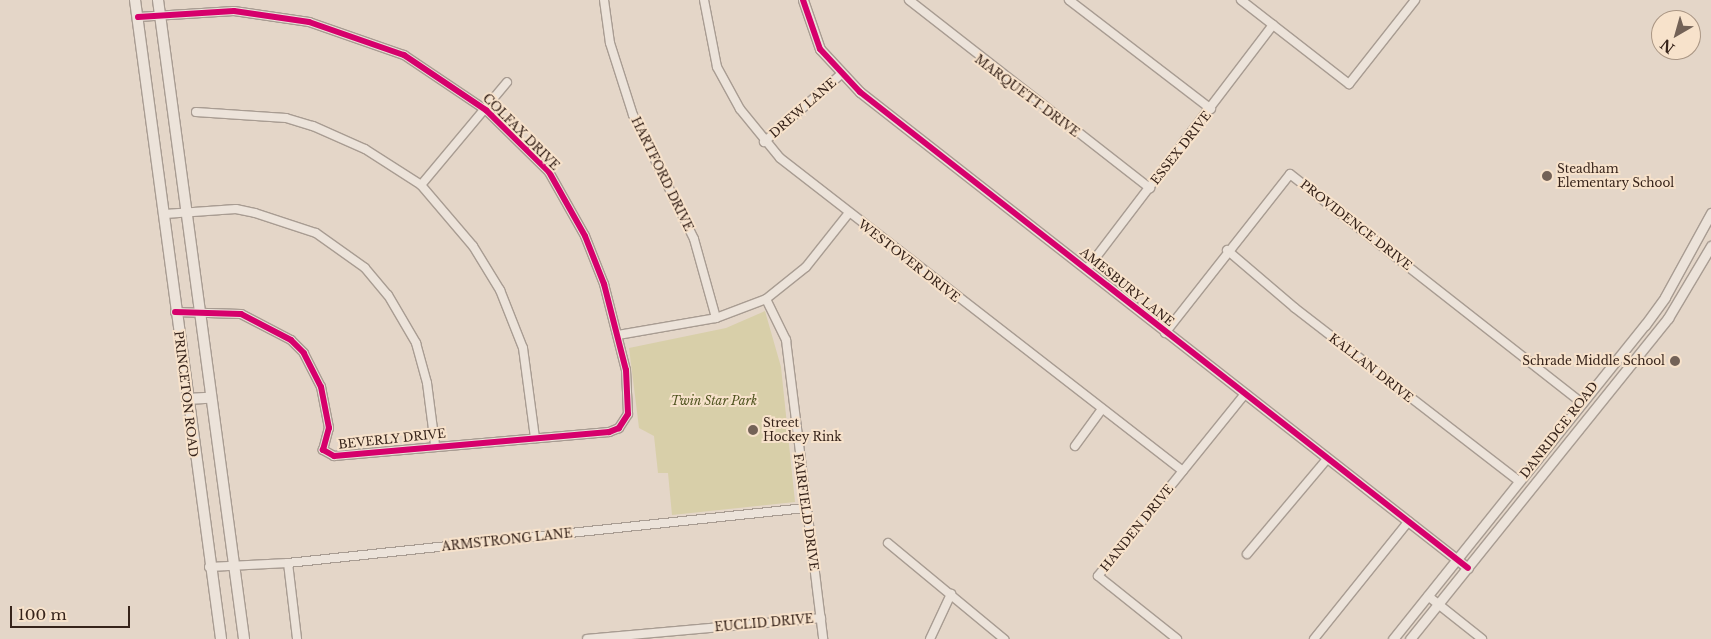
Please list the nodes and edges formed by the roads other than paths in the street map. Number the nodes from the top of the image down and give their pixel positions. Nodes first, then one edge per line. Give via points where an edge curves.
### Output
1 (135, 0) edge
2 (158, 0) edge
3 (604, 0) edge
4 (704, 0) edge
5 (803, 0) edge
6 (909, 0) edge
7 (1069, 0) edge
8 (1241, 0) edge
9 (1415, 0) edge
10 (160, 15) junction
11 (138, 17) junction
12 (1273, 25) junction
13 (841, 74) junction
14 (507, 82) dead end
15 (1211, 109) junction
16 (486, 110) junction
17 (196, 112) dead end
18 (764, 142) junction
19 (421, 186) junction
20 (1150, 188) junction
21 (186, 212) junction
22 (1711, 212) edge
23 (165, 214) junction
24 (848, 214) junction
25 (1711, 246) edge
26 (1227, 250) junction
27 (1087, 269) junction
28 (766, 299) junction
29 (196, 309) junction
30 (175, 312) junction
31 (716, 318) junction
32 (1165, 333) junction
33 (618, 335) junction
34 (1244, 396) junction
35 (208, 398) junction
36 (187, 399) junction
37 (1581, 402) junction
38 (1102, 409) junction
39 (619, 428) joint
40 (535, 438) junction
41 (435, 445) junction
42 (1075, 446) dead end
43 (1326, 459) junction
44 (1183, 471) junction
45 (1519, 482) junction
46 (805, 508) junction
47 (1409, 521) junction
48 (888, 543) dead end
49 (1247, 554) dead end
50 (1457, 559) junction
51 (288, 563) junction
52 (232, 566) junction
53 (208, 567) junction
54 (1468, 568) junction
55 (951, 594) junction
56 (1428, 596) junction
57 (1438, 604) junction
58 (821, 618) junction
59 (220, 639) edge
60 (244, 639) edge
61 (297, 639) edge
62 (587, 639) edge
63 (823, 639) edge
64 (930, 639) edge
65 (1004, 639) edge
66 (1177, 639) edge
67 (1314, 639) edge
68 (1393, 639) edge
69 (1410, 639) edge
70 (1482, 639) edge

1 - 11 main road, PRINCETON ROAD
2 - 10 main road, PRINCETON ROAD
3 - 31 street, HARTFORD DRIVE via 610,44 633,116 694,239
4 - 18 street, WESTOVER DRIVE via 717,67 740,109
5 - 13 street, AMESBURY LANE via 820,49
6 - 20 street, MARQUETT DRIVE
7 - 15 street
8 - 12 street
9 - 12 street via 1349,84
10 - 11 street, COLFAX DRIVE
10 - 16 street, COLFAX DRIVE via 234,11 347,32 428,68
10 - 21 main road, PRINCETON ROAD
11 - 23 main road, PRINCETON ROAD
12 - 15 street, ESSEX DRIVE
13 - 18 street, DREW LANE
13 - 27 street, AMESBURY LANE
14 - 16 street
15 - 20 street, ESSEX DRIVE
16 - 19 street
16 - 33 street, COLFAX DRIVE via 549,172 595,258
17 - 19 street via 286,118 313,126 365,149
18 - 24 street, WESTOVER DRIVE
19 - 40 street via 473,246 504,298 523,348
20 - 27 street, ESSEX DRIVE
21 - 23 street
21 - 29 main road, PRINCETON ROAD
21 - 41 street via 236,210 283,220 316,233 365,268 388,295 416,343 427,383
22 - 37 street, DANRIDGE ROAD via 1665,297
23 - 30 main road, PRINCETON ROAD
24 - 28 street via 806,267
24 - 38 street, WESTOVER DRIVE
25 - 54 street, DANRIDGE ROAD via 1668,318
26 - 32 street, PROVIDENCE DRIVE
26 - 37 street, PROVIDENCE DRIVE via 1290,174
26 - 45 street, KALLAN DRIVE via 1295,308
27 - 32 street, AMESBURY LANE
28 - 31 street
28 - 46 street, FAIRFIELD DRIVE via 786,340
29 - 30 street, BEVERLY DRIVE
29 - 35 main road, PRINCETON ROAD
29 - 41 street, BEVERLY DRIVE via 257,318 304,352 315,371 327,412 329,428 323,450 328,454
30 - 36 main road, PRINCETON ROAD
31 - 33 street
32 - 34 street, AMESBURY LANE
33 - 39 street, COLFAX DRIVE via 629,401
34 - 43 street, AMESBURY LANE
34 - 44 street
35 - 36 main road
35 - 52 main road, PRINCETON ROAD
36 - 53 main road, PRINCETON ROAD
37 - 45 street, DANRIDGE ROAD
38 - 42 street
38 - 44 street, WESTOVER DRIVE
39 - 40 street, BEVERLY DRIVE
40 - 41 street, BEVERLY DRIVE
43 - 47 street, AMESBURY LANE
43 - 49 street
44 - 66 street, HANDEN DRIVE via 1098,576
45 - 50 street, DANRIDGE ROAD
46 - 51 street, ARMSTRONG LANE
46 - 58 street, FAIRFIELD DRIVE
47 - 50 street, AMESBURY LANE
47 - 67 street
48 - 55 street
50 - 54 street, AMESBURY LANE
50 - 56 street, DANRIDGE ROAD
51 - 52 street, ARMSTRONG LANE
51 - 61 street
52 - 53 street, ARMSTRONG LANE
52 - 60 main road, PRINCETON ROAD
53 - 59 main road, PRINCETON ROAD
54 - 57 street, DANRIDGE ROAD
55 - 64 street
55 - 65 street
56 - 57 street
56 - 68 street, DANRIDGE ROAD
57 - 69 street, DANRIDGE ROAD
57 - 70 street
58 - 62 street, EUCLID DRIVE
58 - 63 street, FAIRFIELD DRIVE

